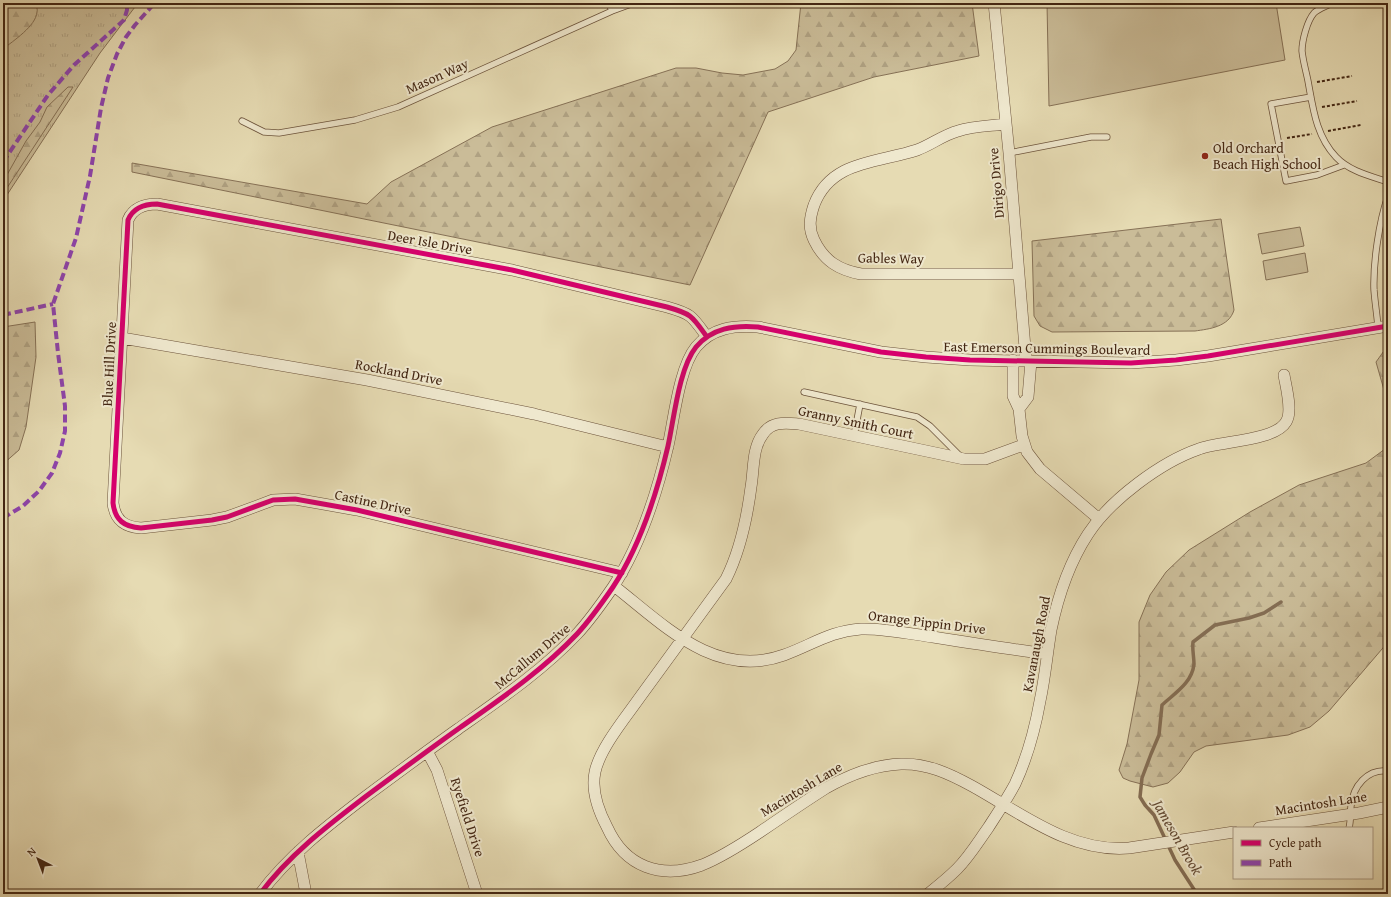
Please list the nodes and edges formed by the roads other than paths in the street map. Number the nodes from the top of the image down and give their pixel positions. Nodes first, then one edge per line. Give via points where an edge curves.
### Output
1 (609, 3) edge
2 (634, 3) edge
3 (994, 3) edge
4 (1332, 3) edge
5 (612, 11) junction
6 (1311, 97) junction
7 (242, 122) dead end
8 (1006, 124) junction
9 (1107, 137) dead end
10 (1009, 153) junction
11 (1344, 165) junction
12 (1388, 182) edge
13 (1388, 196) edge
14 (136, 210) joint
15 (1019, 274) junction
16 (1383, 326) edge
17 (707, 337) junction
18 (122, 338) junction
19 (1013, 360) junction
20 (1028, 360) junction
21 (1284, 375) dead end
22 (804, 392) dead end
23 (860, 404) junction
24 (1020, 409) junction
25 (854, 436) junction
26 (1023, 445) junction
27 (668, 447) junction
28 (961, 458) junction
29 (1099, 519) junction
30 (119, 521) joint
31 (622, 572) junction
32 (614, 586) junction
33 (682, 639) junction
34 (1047, 654) junction
35 (427, 751) junction
36 (1388, 771) edge
37 (1003, 804) junction
38 (1388, 807) edge
39 (1351, 814) junction
40 (1277, 827) edge
41 (1349, 827) edge
42 (1233, 832) edge
43 (298, 852) junction
44 (260, 894) edge
45 (306, 894) edge
46 (477, 894) edge
47 (928, 894) edge

1 - 5 lane
2 - 5 lane, Mason Way
3 - 8 street, Dirigo Drive
4 - 6 lane via 1314,12 1305,33 1302,50
5 - 7 lane, Mason Way via 398,106 356,120 279,133 264,132
6 - 11 lane via 1321,135
6 - 11 lane via 1271,104 1286,181 1317,175
8 - 10 street, Dirigo Drive
8 - 15 street, Gables Way via 957,131 918,150 856,165 840,172 822,190 815,202 810,215 810,226 817,246 828,260 848,272
9 - 10 lane via 1091,137
10 - 15 street, Dirigo Drive
11 - 12 lane
13 - 16 lane via 1379,233 1374,278
14 - 17 street, Deer Isle Drive via 146,205 157,204 512,270 685,312 694,319
14 - 18 street, Blue Hill Drive via 129,217 128,224
15 - 20 street, Dirigo Drive
16 - 20 street, East Emerson Cummings Boulevard via 1189,359 1131,363
17 - 19 street, East Emerson Cummings Boulevard via 725,328 745,326 881,352 955,359
17 - 27 street, McCallum Drive via 693,351 687,363
18 - 27 street, Rockland Drive via 375,382 534,414
18 - 30 street, Blue Hill Drive via 113,503
19 - 20 street, East Emerson Cummings Boulevard
19 - 24 street via 1013,396
20 - 24 street, Dirigo Drive via 1028,397
21 - 29 street, Kavanaugh Road via 1289,412 1280,430 1263,436 1213,444 1186,454 1135,486
22 - 23 lane
23 - 25 lane
23 - 28 lane via 911,415 925,422
24 - 26 street
25 - 28 street, Granny Smith Court
25 - 33 street, Granny Smith Court via 783,422 771,426 762,434 756,450 747,510 732,567
26 - 28 street, Granny Smith Court via 985,459
26 - 29 street via 1040,469
27 - 31 street, McCallum Drive via 648,514
29 - 34 street, Kavanaugh Road via 1082,544 1066,579
30 - 31 street, Castine Drive via 127,526 141,528 194,523 227,517 273,500 295,499 357,510
31 - 32 street, McCallum Drive
32 - 33 street, Orange Pippin Drive
32 - 35 street, McCallum Drive via 586,624 547,662
33 - 34 street, Orange Pippin Drive via 722,658 740,660 772,659 832,634 863,629
33 - 37 street, Macintosh Lane via 616,730 598,762 595,773 596,798 608,831 622,851 638,863 666,871 703,864 745,841 827,788 855,774 888,765 911,764 935,769
34 - 37 street, Kavanaugh Road via 1035,725 1022,766
35 - 43 street, McCallum Drive via 341,815
35 - 46 street, Ryefield Drive via 441,780
36 - 39 lane via 1380,770 1370,774 1359,784 1352,800
37 - 42 street, Macintosh Lane via 1057,835 1115,849
37 - 47 street, Kavanaugh Road via 967,858
38 - 39 street, Macintosh Lane
39 - 40 street, Macintosh Lane
39 - 41 lane
43 - 44 street, McCallum Drive
43 - 45 street

